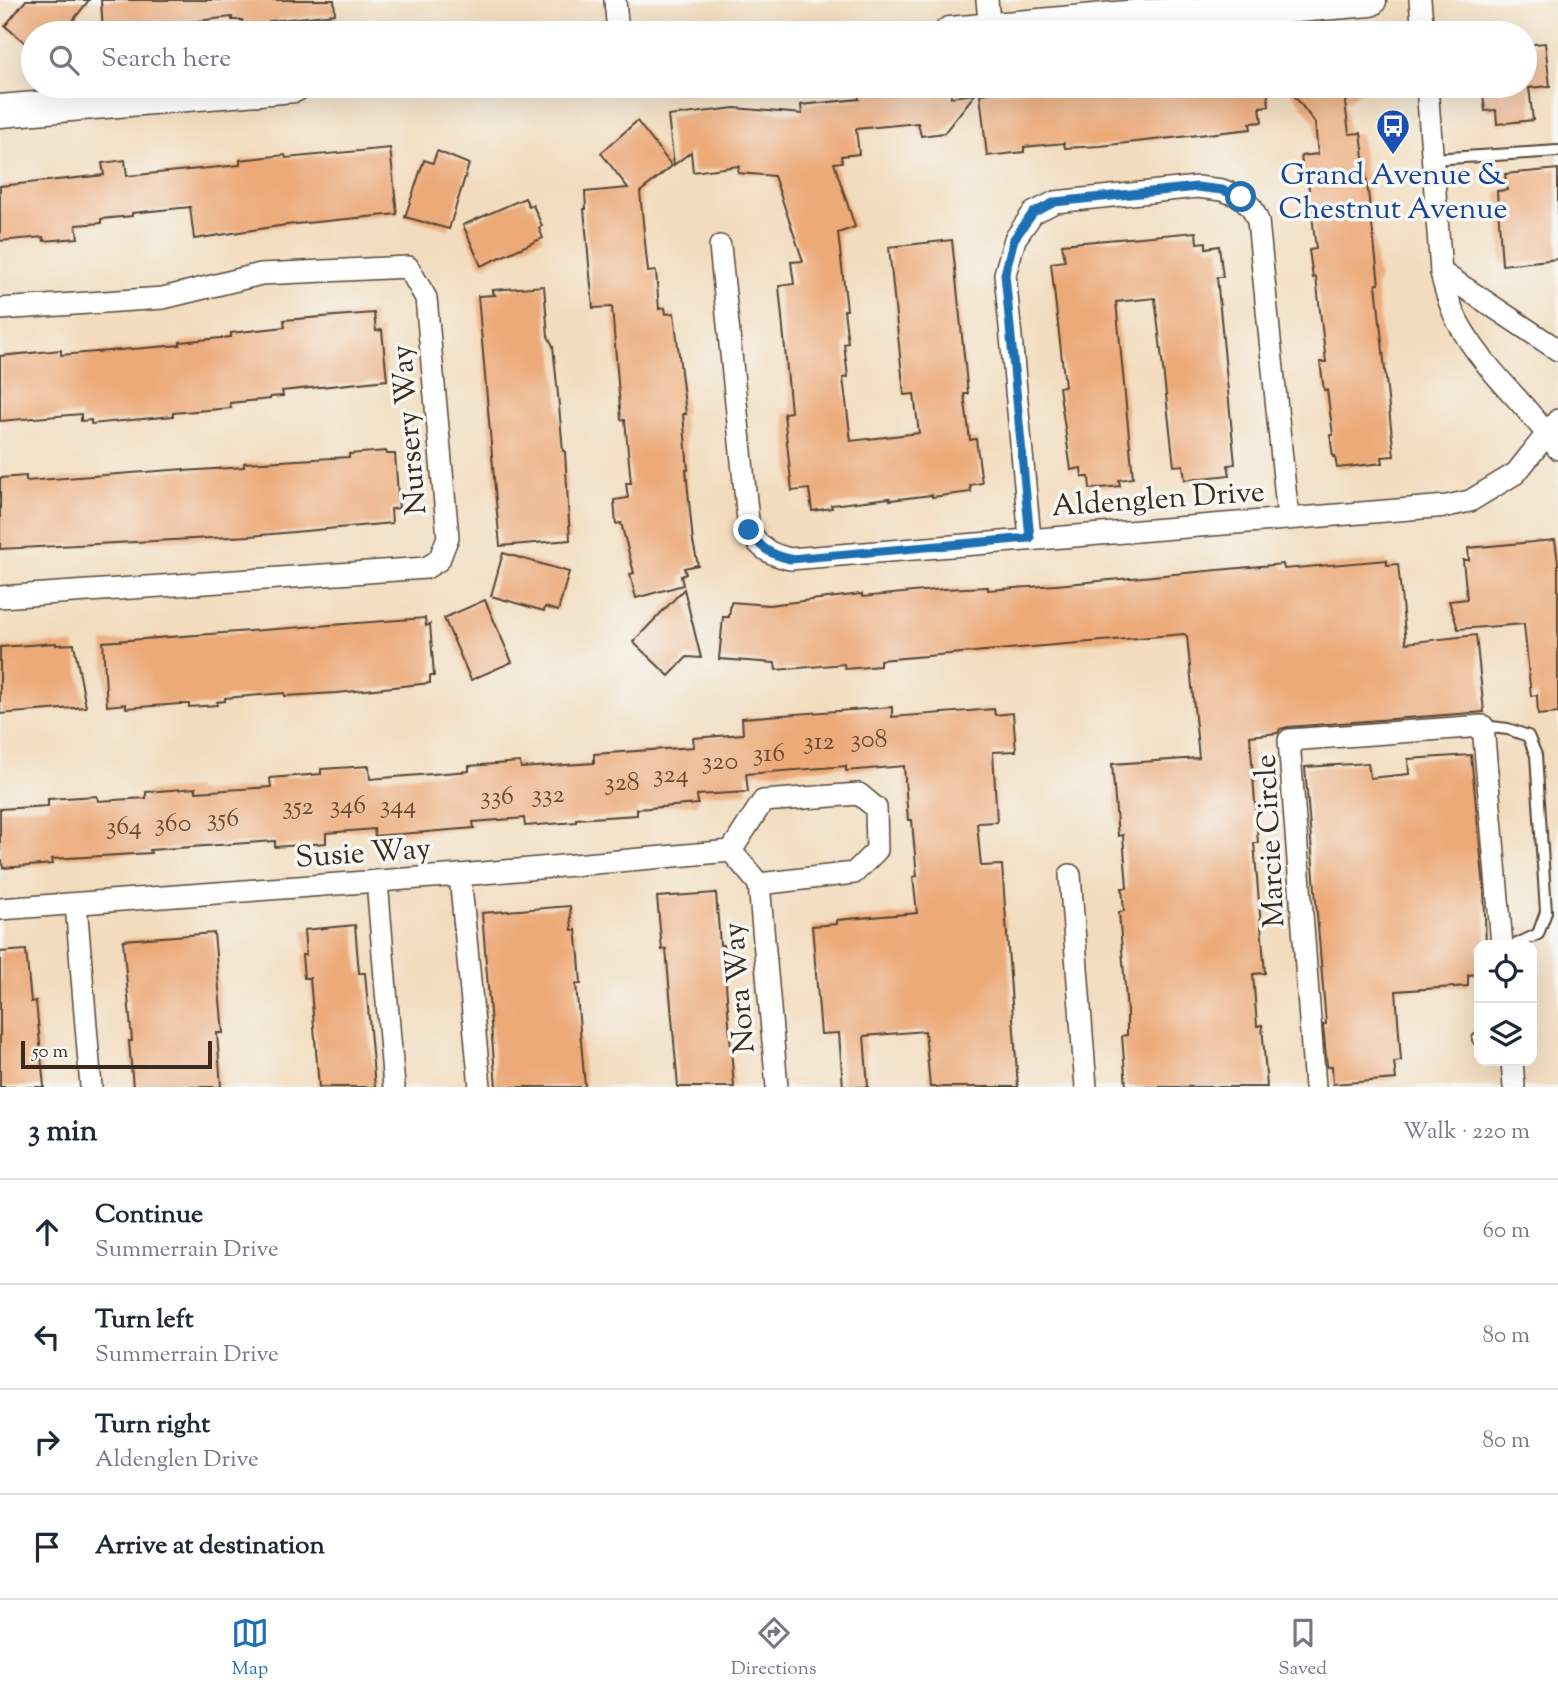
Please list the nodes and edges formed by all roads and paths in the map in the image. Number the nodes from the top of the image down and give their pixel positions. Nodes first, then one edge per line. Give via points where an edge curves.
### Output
1 (615, 0) edge
2 (987, 0) edge
3 (1370, 0) edge
4 (1420, 0) edge
5 (1199, 7) edge
6 (617, 21) edge
7 (989, 21) edge
8 (1089, 21) edge
9 (1422, 21) edge
10 (153, 98) edge
11 (1428, 98) edge
12 (0, 111) edge
13 (1558, 151) edge
14 (1433, 159) junction
15 (720, 246) dead end
16 (1441, 272) junction
17 (0, 309) edge
18 (1558, 350) edge
19 (1555, 433) edge
20 (1288, 518) junction
21 (1030, 538) junction
22 (0, 597) edge
23 (1483, 726) junction
24 (731, 851) junction
25 (460, 874) junction
26 (1070, 875) dead end
27 (377, 881) junction
28 (759, 884) junction
29 (76, 904) junction
30 (0, 909) edge
31 (1503, 940) edge
32 (1525, 940) edge
33 (1512, 1066) edge
34 (91, 1087) edge
35 (394, 1087) edge
36 (480, 1087) edge
37 (777, 1087) edge
38 (1086, 1087) edge
39 (1315, 1087) edge
40 (1514, 1087) edge

1 - 6 street
2 - 7 street
3 - 5 main road
4 - 9 street
5 - 8 main road
10 - 12 main road
11 - 14 street
13 - 14 lane
14 - 16 street
15 - 21 street, Aldenglen Drive via 745,513 757,544 769,554 790,559
16 - 18 street
16 - 19 street via 1459,324 1480,355
17 - 22 street, Nursery Way via 163,298 261,274 408,267 426,298 448,537 439,560 426,568
19 - 20 street, Aldenglen Drive via 1516,473 1471,501
20 - 21 street, Aldenglen Drive
20 - 21 street via 1258,221 1241,197 1197,187 1055,202 1033,213 1014,239 1005,274
23 - 31 street
23 - 32 lane, Marcie Circle via 1528,736 1536,755 1546,912 1538,934
23 - 39 street, Marcie Circle via 1289,740
24 - 25 street, Susie Way
24 - 28 street
24 - 28 street via 763,801 859,794 876,808 877,850 854,873
25 - 27 street, Susie Way
25 - 36 street
26 - 38 street
27 - 29 street, Susie Way
27 - 35 street
28 - 37 street, Nora Way
29 - 30 street, Susie Way
29 - 34 street
33 - 40 street

